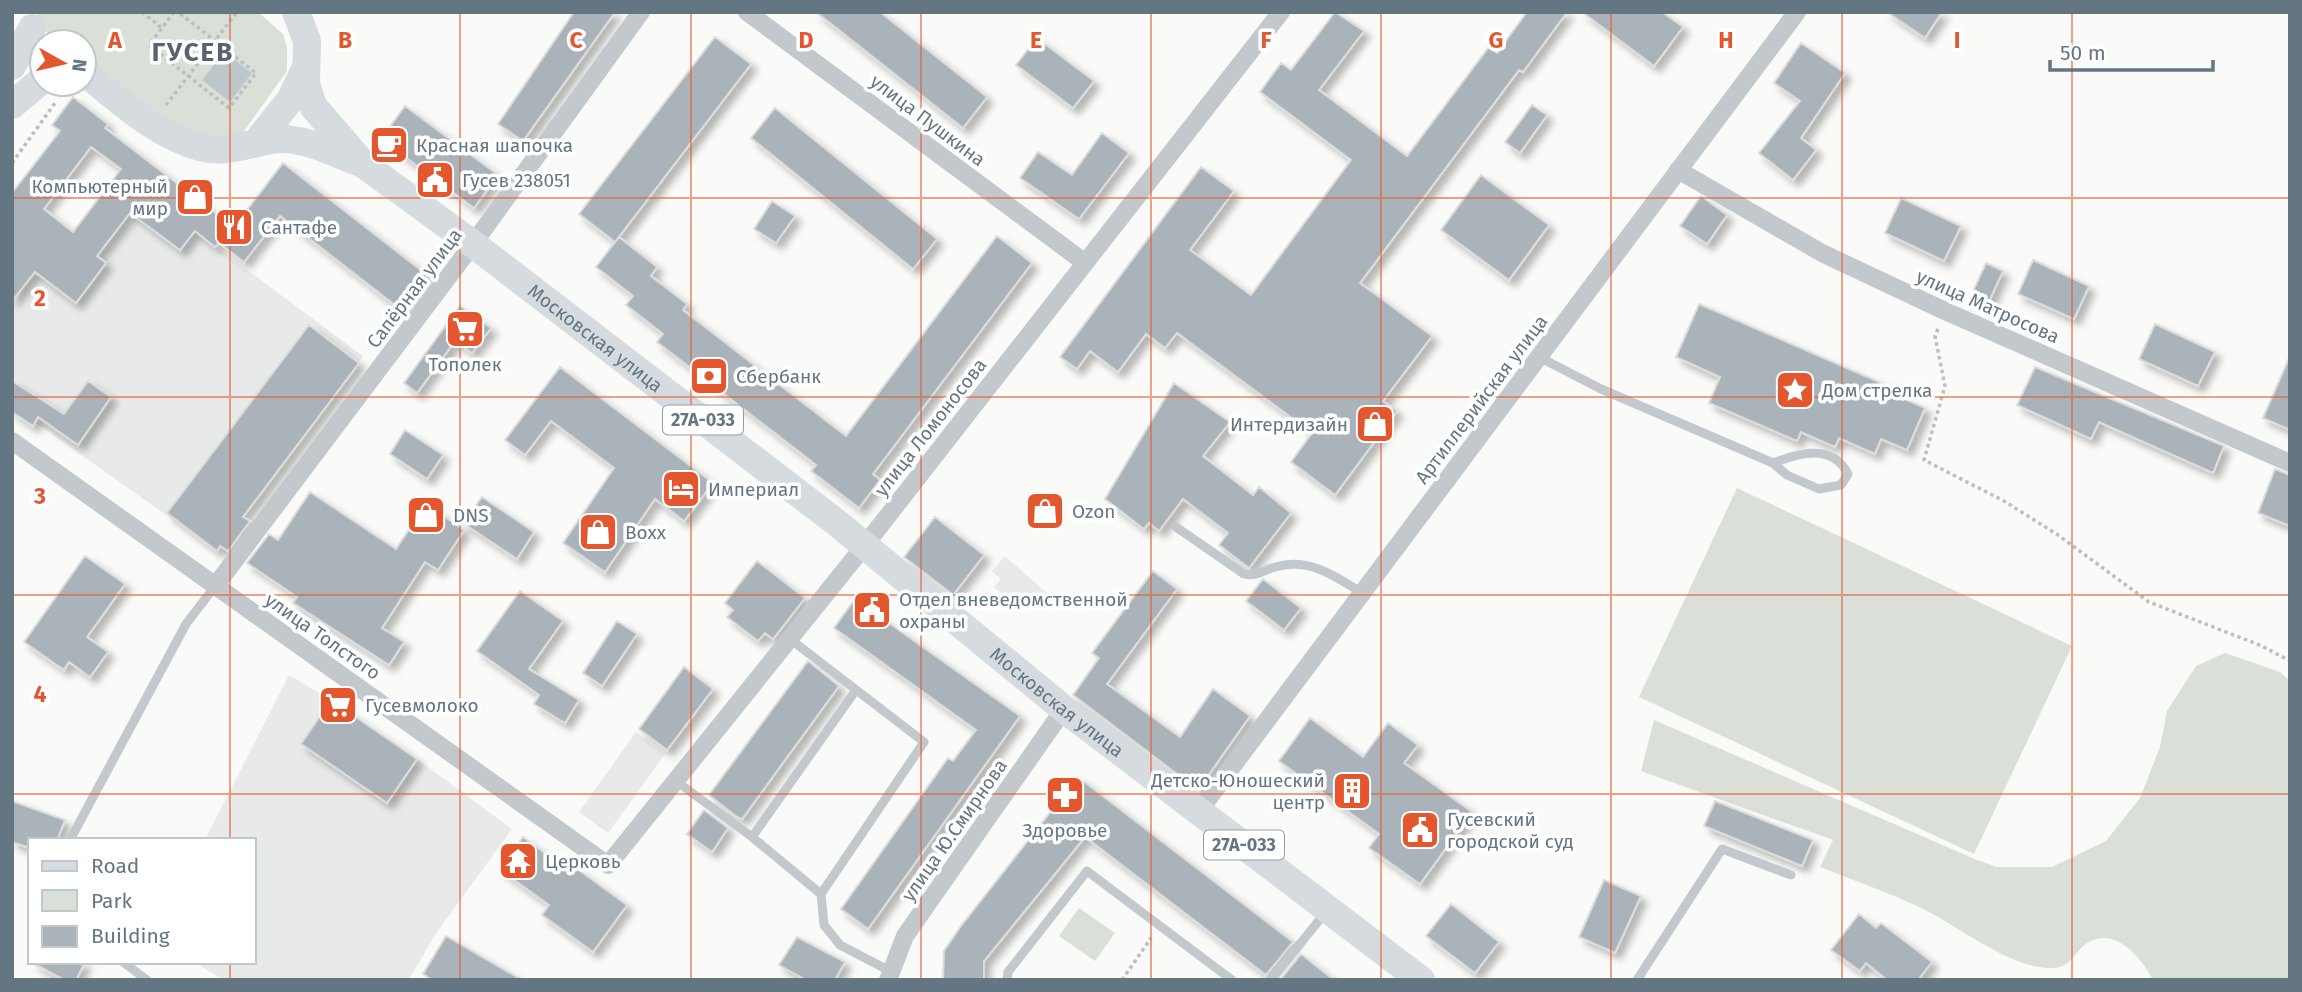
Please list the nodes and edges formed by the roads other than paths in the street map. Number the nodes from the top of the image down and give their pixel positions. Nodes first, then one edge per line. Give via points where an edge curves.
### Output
1 (296, 12) edge
2 (641, 12) edge
3 (747, 12) edge
4 (1281, 12) edge
5 (1797, 12) edge
6 (37, 27) edge
7 (12, 66) edge
8 (307, 66) junction
9 (98, 83) edge
10 (30, 98) edge
11 (12, 105) edge
12 (255, 144) junction
13 (363, 164) junction
14 (1678, 170) junction
15 (473, 244) junction
16 (1084, 262) junction
17 (1539, 357) junction
18 (12, 441) edge
19 (1773, 463) junction
20 (2290, 463) edge
21 (1176, 527) dead end
22 (865, 545) junction
23 (216, 585) junction
24 (1362, 593) junction
25 (790, 639) junction
26 (856, 690) junction
27 (1063, 709) junction
28 (676, 781) junction
29 (1199, 811) junction
30 (752, 837) junction
31 (72, 838) edge
32 (608, 865) joint
33 (1791, 875) dead end
34 (821, 894) junction
35 (1328, 909) junction
36 (126, 964) edge
37 (889, 975) edge
38 (147, 980) edge
39 (1007, 980) edge
40 (1232, 980) edge
41 (1271, 980) edge
42 (1421, 980) edge
43 (1637, 980) edge

1 - 8 main road, Московская улица via 307,41
2 - 15 street, Сапёрная улица
3 - 16 street, улица Пушкина
4 - 16 street, улица Ломоносова
5 - 14 street, Артиллерийская улица
6 - 7 main road
8 - 12 main road via 290,100
8 - 13 main road, Московская улица via 306,83 313,106
9 - 12 main road, Московская улица via 150,124 192,144 224,150
10 - 11 main road
12 - 13 main road, Московская улица via 291,140
13 - 15 main road, Московская улица / 27А-033
14 - 17 street, Артиллерийская улица
14 - 20 street, улица Матросова via 1822,253
15 - 22 main road, Московская улица / 27А-033
15 - 23 street, Сапёрная улица
16 - 22 street, улица Ломоносова
17 - 19 lane via 1601,389
17 - 24 street, Артиллерийская улица
18 - 23 street, улица Толстого
19 - 19 lane via 1820,453 1832,457 1848,474 1841,485 1819,489 1787,475
21 - 24 lane via 1244,574 1252,576 1276,566 1311,566 1327,570
22 - 25 street, улица Ломоносова
22 - 27 main road, Московская улица / 27А-033
23 - 31 lane via 186,624
23 - 32 street, улица Толстого
24 - 29 street, Артиллерийская улица
25 - 26 lane
25 - 28 street, улица Ломоносова
26 - 30 lane
26 - 34 lane via 924,742
27 - 29 main road, Московская улица / 27А-033
27 - 37 street, улица Ю.Смирнова via 905,936
28 - 30 lane
28 - 32 street, улица Ломоносова
29 - 35 main road, Московская улица / 27А-033
30 - 34 lane
33 - 43 lane via 1722,849
34 - 37 lane via 824,925 840,945
35 - 41 lane
35 - 42 main road, Московская улица / 27А-033
36 - 38 lane
39 - 40 lane via 1008,972 1087,871

